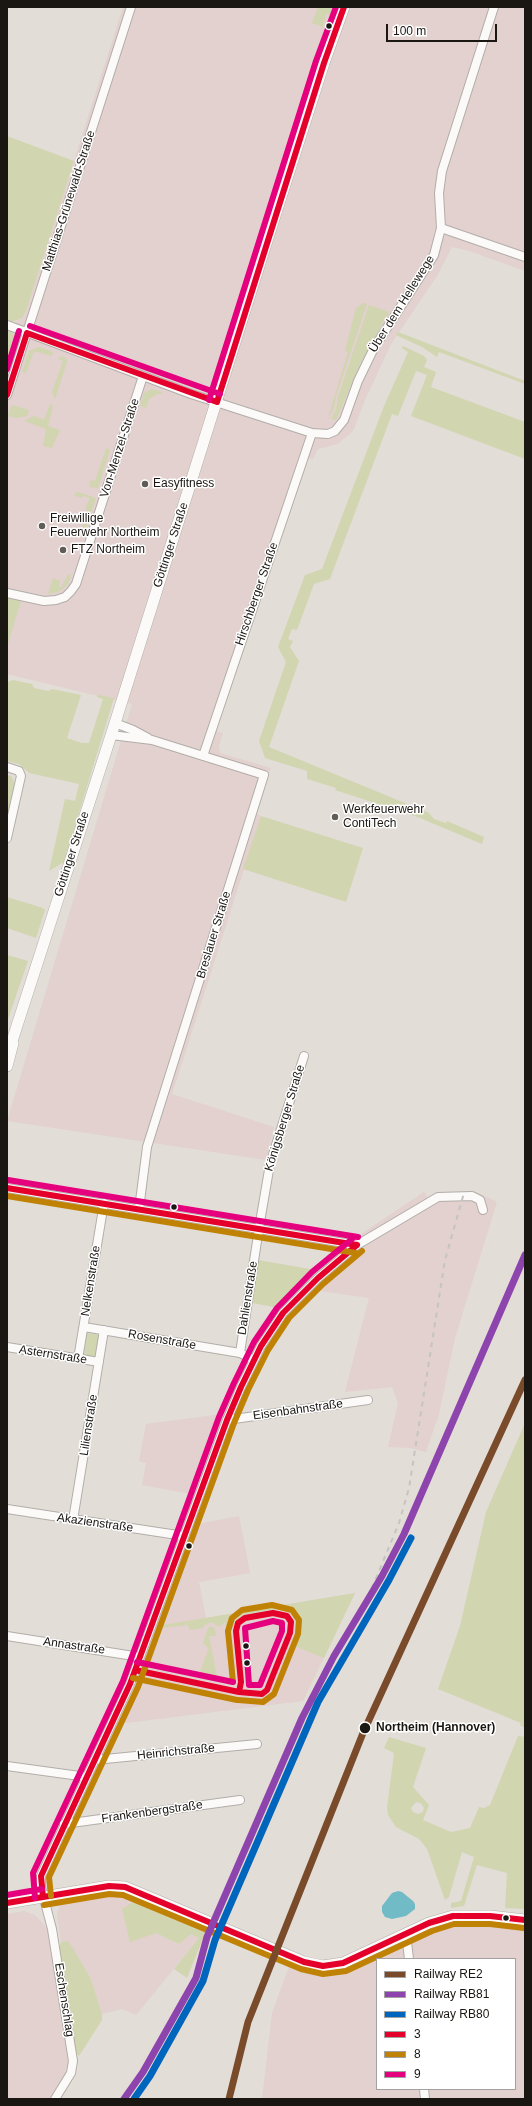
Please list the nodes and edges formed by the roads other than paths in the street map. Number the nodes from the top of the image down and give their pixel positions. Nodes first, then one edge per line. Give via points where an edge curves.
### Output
1 (131, 7) edge
2 (344, 7) edge
3 (494, 7) edge
4 (441, 228) junction
5 (525, 257) edge
6 (7, 325) edge
7 (28, 333) junction
8 (144, 376) junction
9 (7, 395) edge
10 (217, 402) junction
11 (312, 433) junction
12 (7, 593) edge
13 (115, 723) junction
14 (111, 735) junction
15 (152, 740) junction
16 (203, 756) junction
17 (7, 767) edge
18 (7, 838) edge
19 (13, 1038) junction
20 (7, 1050) edge
21 (304, 1056) dead end
22 (7, 1066) edge
23 (7, 1188) edge
24 (104, 1203) junction
25 (139, 1209) junction
26 (483, 1210) dead end
27 (259, 1228) junction
28 (357, 1245) junction
29 (84, 1327) junction
30 (104, 1330) junction
31 (7, 1347) edge
32 (240, 1353) junction
33 (78, 1359) junction
34 (254, 1360) junction
35 (99, 1362) junction
36 (368, 1400) dead end
37 (227, 1420) junction
38 (7, 1509) edge
39 (73, 1520) junction
40 (184, 1536) junction
41 (7, 1636) edge
42 (140, 1657) junction
43 (257, 1744) dead end
44 (95, 1760) junction
45 (7, 1766) edge
46 (87, 1777) junction
47 (240, 1800) dead end
48 (64, 1824) junction
49 (43, 1897) junction
50 (7, 1903) edge
51 (525, 1920) edge
52 (406, 1934) junction
53 (409, 1958) edge
54 (55, 2099) edge

1 - 7 street, Matthias-Grünewald-Straße via 71,190
2 - 10 main road, Göttinger Straße
3 - 4 street, Über dem Hellewege via 442,171 439,193
4 - 5 street
4 - 11 street, Über dem Hellewege via 431,261 374,348 340,426 328,434
6 - 7 street, Über dem Hellewege
7 - 8 street, Über dem Hellewege
7 - 9 street, Matthias-Grünewald-Straße
8 - 10 street, Über dem Hellewege
8 - 12 street, Von-Menzel-Straße via 76,584 71,592 56,600 44,601
10 - 11 street, Über dem Hellewege
10 - 13 main road, Göttinger Straße
11 - 16 street, Hirschberger Straße
13 - 14 main road, Göttinger Straße
13 - 15 street, Breslauer Straße
14 - 15 street, Breslauer Straße
14 - 19 main road, Göttinger Straße
15 - 16 street, Breslauer Straße
16 - 25 street, Breslauer Straße via 264,775 147,1147
17 - 18 street via 19,771 21,776
19 - 20 main road, Göttinger Straße
19 - 22 main road, Göttinger Straße
21 - 27 street, Königsberger Straße via 270,1164
23 - 24 street
24 - 25 street
24 - 29 street, Nelkenstraße
25 - 27 street
26 - 28 street, Eschenschlag via 480,1200 472,1196 438,1197
27 - 28 street
27 - 32 street, Dahlienstraße
28 - 34 street, Eschenschlag via 318,1278 283,1314
29 - 30 street, Rosenstraße
29 - 33 street, Nelkenstraße
30 - 32 street, Rosenstraße
30 - 35 street, Lilienstraße
31 - 33 street, Asternstraße
32 - 34 street
33 - 35 street, Asternstraße
34 - 37 street, Eschenschlag
35 - 39 street, Lilienstraße
36 - 37 street, Eisenbahnstraße
37 - 40 street, Eschenschlag
38 - 39 street, Akazienstraße
39 - 40 street, Akazienstraße
40 - 42 street, Eschenschlag
41 - 42 street, Annastraße
42 - 44 street, Eschenschlag
43 - 44 street, Heinrichstraße
44 - 46 street, Eschenschlag
45 - 46 street
46 - 48 street, Eschenschlag
47 - 48 street, Frankenbergstraße
48 - 49 street, Eschenschlag via 41,1876
49 - 50 main road
49 - 52 main road via 109,1886 125,1887 304,1962 323,1966 343,1963
49 - 54 street, Eschenschlag via 52,1929 73,2061 71,2073
51 - 52 main road via 490,1916 453,1916 429,1923
52 - 53 street

